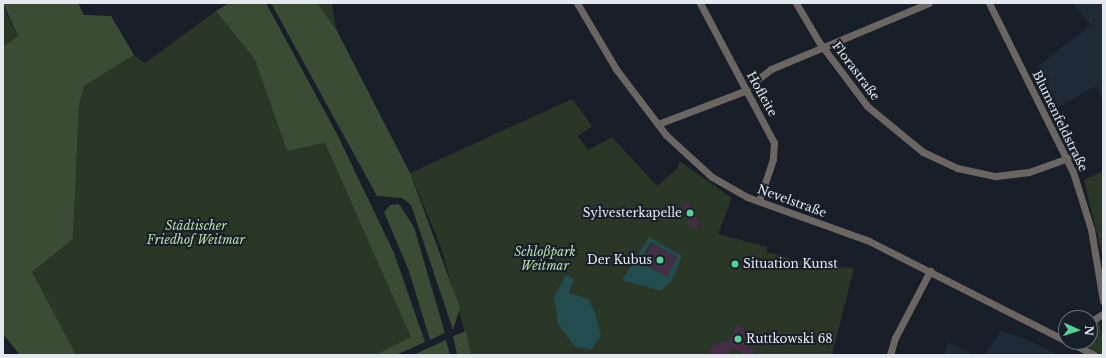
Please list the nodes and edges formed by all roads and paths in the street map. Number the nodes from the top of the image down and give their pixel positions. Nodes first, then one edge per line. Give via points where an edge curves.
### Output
1 (577, 3) edge
2 (700, 3) edge
3 (796, 3) edge
4 (929, 3) edge
5 (989, 3) edge
6 (825, 48) junction
7 (754, 82) dead end
8 (747, 90) junction
9 (658, 124) junction
10 (1068, 158) junction
11 (759, 201) junction
12 (930, 271) junction
13 (1103, 302) edge
14 (1058, 336) edge
15 (1084, 350) edge
16 (890, 355) edge
17 (1094, 355) edge

1 - 9 street, Nevelstraße via 616,69
2 - 8 street, Hofleite
3 - 6 street, Florastraße
4 - 6 street
5 - 10 street, Blumenfeldstraße
6 - 7 street via 771,69
6 - 10 street, Florastraße via 867,106 906,140 938,160 966,171 996,176 1029,172
8 - 9 street
8 - 11 street, Hofleite via 774,143 773,159
9 - 11 street, Nevelstraße via 700,168
10 - 13 street, Blumenfeldstraße via 1091,229
11 - 12 street, Nevelstraße via 869,240
12 - 14 street, Nevelstraße
12 - 16 street via 895,338
15 - 17 street, Nevelstraße

